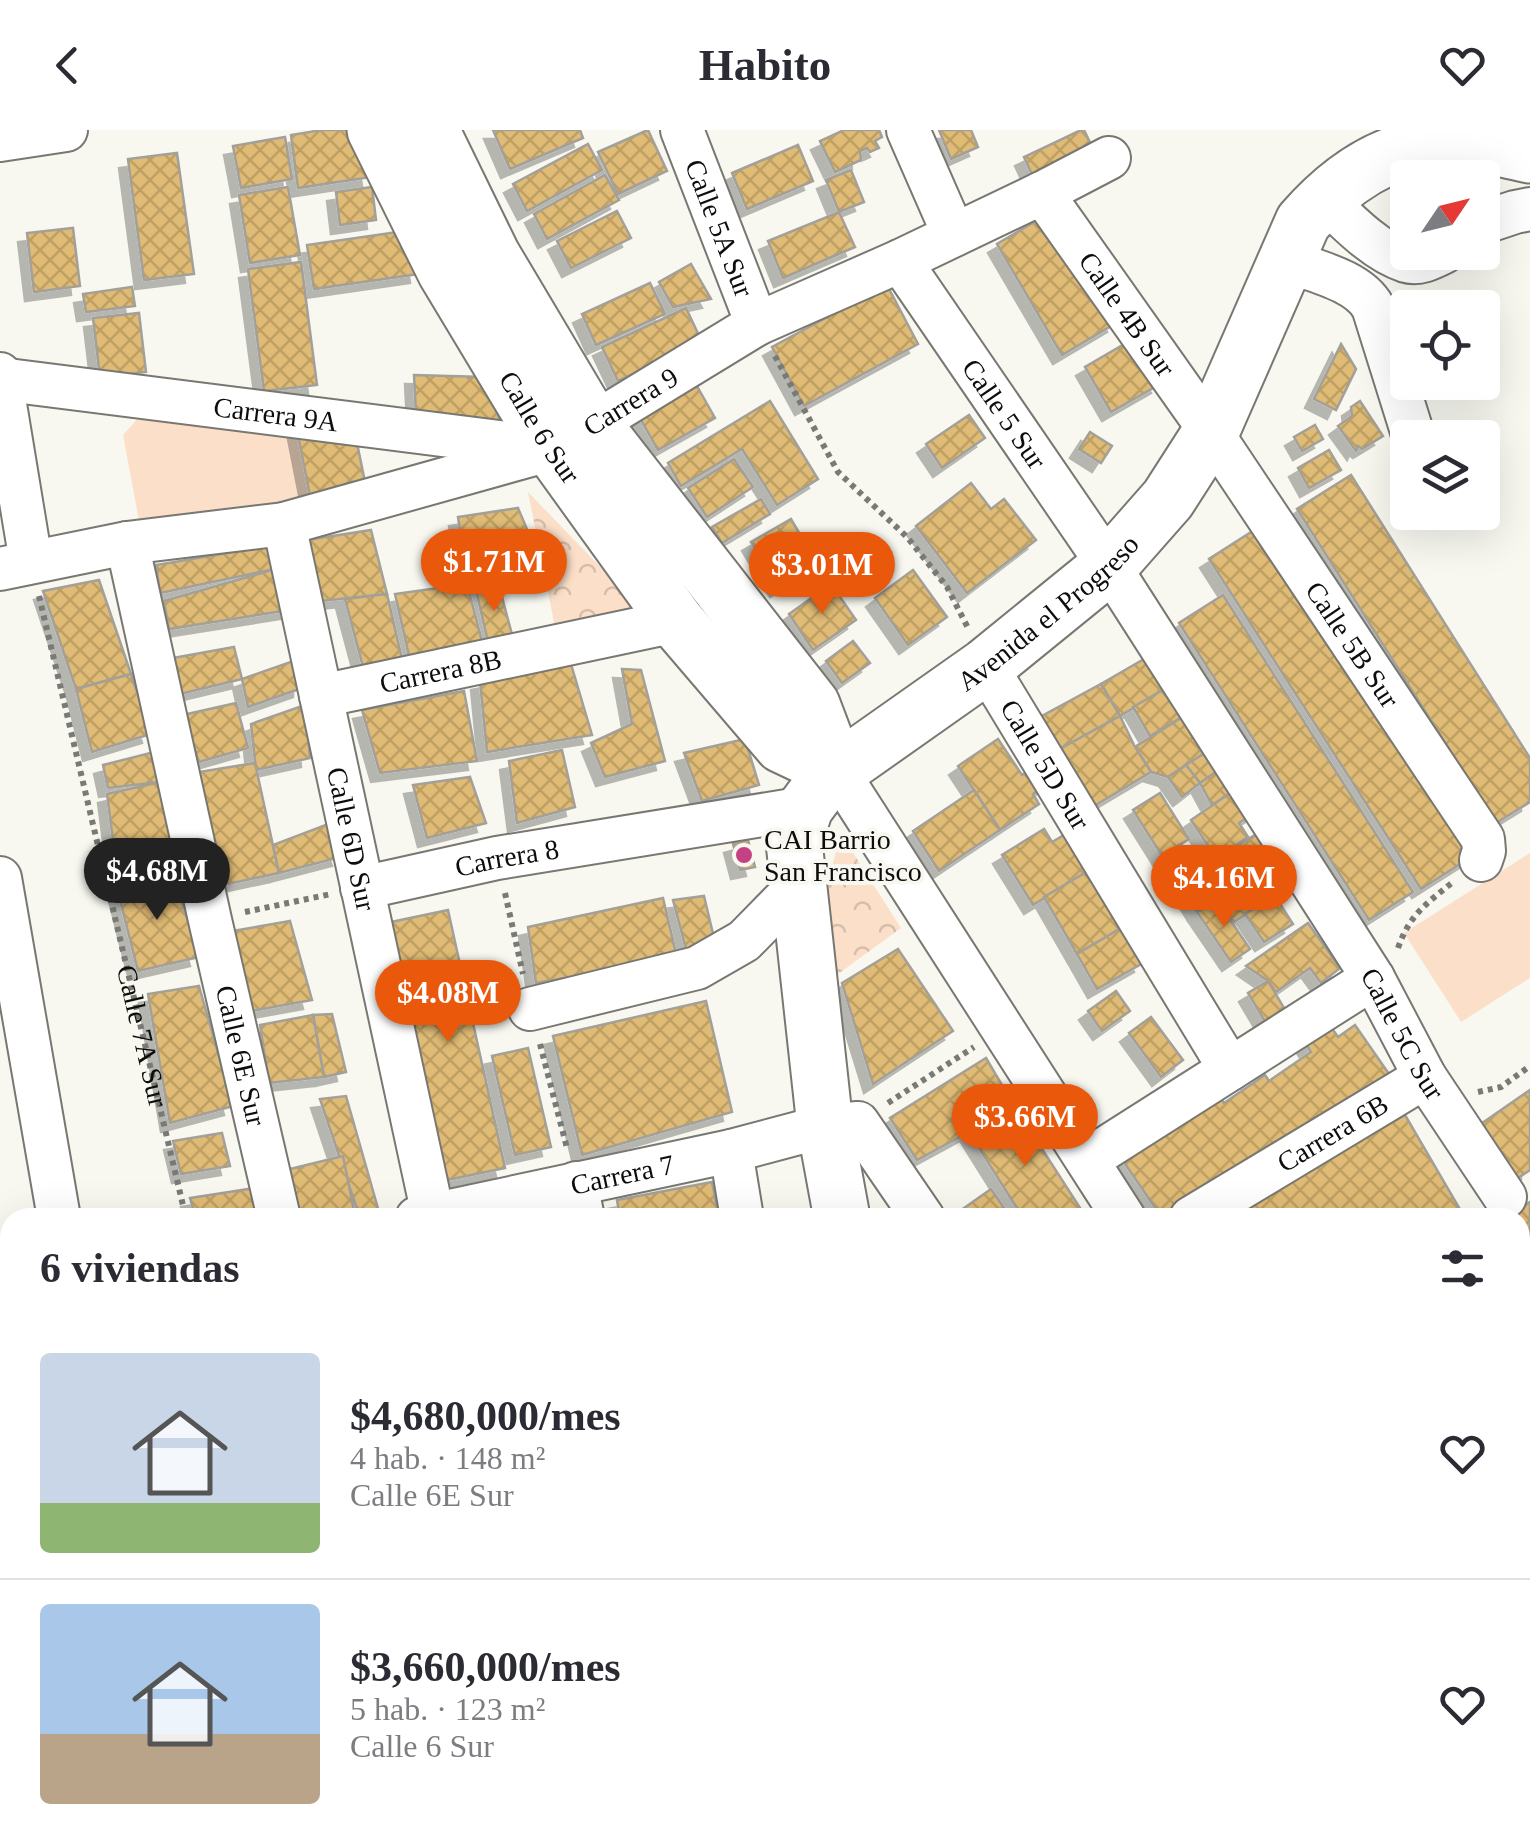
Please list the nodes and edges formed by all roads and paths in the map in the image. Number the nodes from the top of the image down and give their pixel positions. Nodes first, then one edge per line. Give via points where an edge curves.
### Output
1 (66, 130) edge
2 (375, 130) edge
3 (432, 130) edge
4 (682, 130) edge
5 (908, 130) edge
6 (0, 140) edge
7 (1530, 155) edge
8 (1109, 158) dead end
9 (1042, 193) junction
10 (1324, 198) junction
11 (1530, 209) edge
12 (1500, 216) edge
13 (954, 235) junction
14 (1390, 252) edge
15 (1285, 260) junction
16 (900, 261) junction
17 (757, 324) junction
18 (0, 378) edge
19 (1408, 420) edge
20 (1211, 432) junction
21 (572, 436) junction
22 (284, 524) junction
23 (126, 542) junction
24 (15, 565) edge
25 (1109, 566) junction
26 (676, 620) junction
27 (986, 666) junction
28 (320, 696) junction
29 (821, 790) junction
30 (1481, 860) joint
31 (0, 878) edge
32 (798, 886) junction
33 (362, 888) junction
34 (210, 920) junction
35 (1372, 978) junction
36 (530, 1008) dead end
37 (1004, 1027) junction
38 (1530, 1066) edge
39 (1230, 1069) junction
40 (1426, 1077) junction
41 (842, 1125) junction
42 (731, 1151) junction
43 (1087, 1160) junction
44 (1503, 1198) edge
45 (580, 1200) edge
46 (57, 1208) edge
47 (183, 1208) edge
48 (277, 1208) edge
49 (423, 1208) edge
50 (507, 1208) edge
51 (740, 1208) edge
52 (842, 1208) edge
53 (914, 1208) edge
54 (1118, 1208) edge
55 (1209, 1208) edge

1 - 6 street
2 - 21 main road, Calle 6 Sur via 445,271
3 - 21 main road, Calle 6 Sur
4 - 17 street, Calle 5A Sur
5 - 13 street
7 - 10 main road, Avenida el Progreso via 1465,142 1423,146 1381,160
8 - 9 street, Carrera 9
9 - 13 street, Carrera 9
9 - 20 street, Calle 4B Sur
10 - 14 street via 1364,238
10 - 15 main road, Avenida el Progreso
11 - 12 street
13 - 16 street, Carrera 9
15 - 19 street via 1367,296
15 - 20 main road, Avenida el Progreso
16 - 17 street, Carrera 9
16 - 25 street, Calle 5 Sur
17 - 21 street, Carrera 9
17 - 27 path via 838,472 907,537 947,587
18 - 21 street, Carrera 9A
18 - 24 street
20 - 25 main road, Avenida el Progreso via 1168,499
20 - 30 street, Calle 5B Sur via 1483,839
21 - 22 street, Carrera 9
21 - 26 main road, Calle 6 Sur
21 - 29 main road, Calle 6 Sur via 812,705
22 - 23 street, Carrera 9
22 - 28 street, Calle 6D Sur
23 - 24 street, Carrera 9
23 - 34 street, Calle 6E Sur
24 - 47 path, Calle 7A Sur
25 - 27 main road, Avenida el Progreso
25 - 35 street, Calle 5C Sur
26 - 28 street, Carrera 8B
26 - 29 main road, Calle 6 Sur
27 - 29 main road, Avenida el Progreso
27 - 39 street, Calle 5D Sur
28 - 33 street, Calle 6D Sur
29 - 32 main road via 794,842
29 - 33 street, Carrera 8
29 - 37 street, Calle 6 Sur
30 - 35 path via 1416,911 1390,966
31 - 46 street
32 - 36 street via 744,940 697,968
32 - 41 main road
33 - 34 path
33 - 49 street, Calle 6D Sur
34 - 48 street, Calle 6E Sur
35 - 39 street
35 - 40 street, Calle 5C Sur
37 - 41 path
37 - 43 street, Calle 6 Sur
38 - 40 path via 1500,1086 1472,1093
39 - 43 street
40 - 44 street, Calle 5C Sur
40 - 55 street, Carrera 6B
41 - 42 street, Carrera 7
41 - 52 main road
41 - 53 street
42 - 45 street, Carrera 7
42 - 51 street
43 - 54 street, Calle 6 Sur
45 - 50 street, Carrera 7

